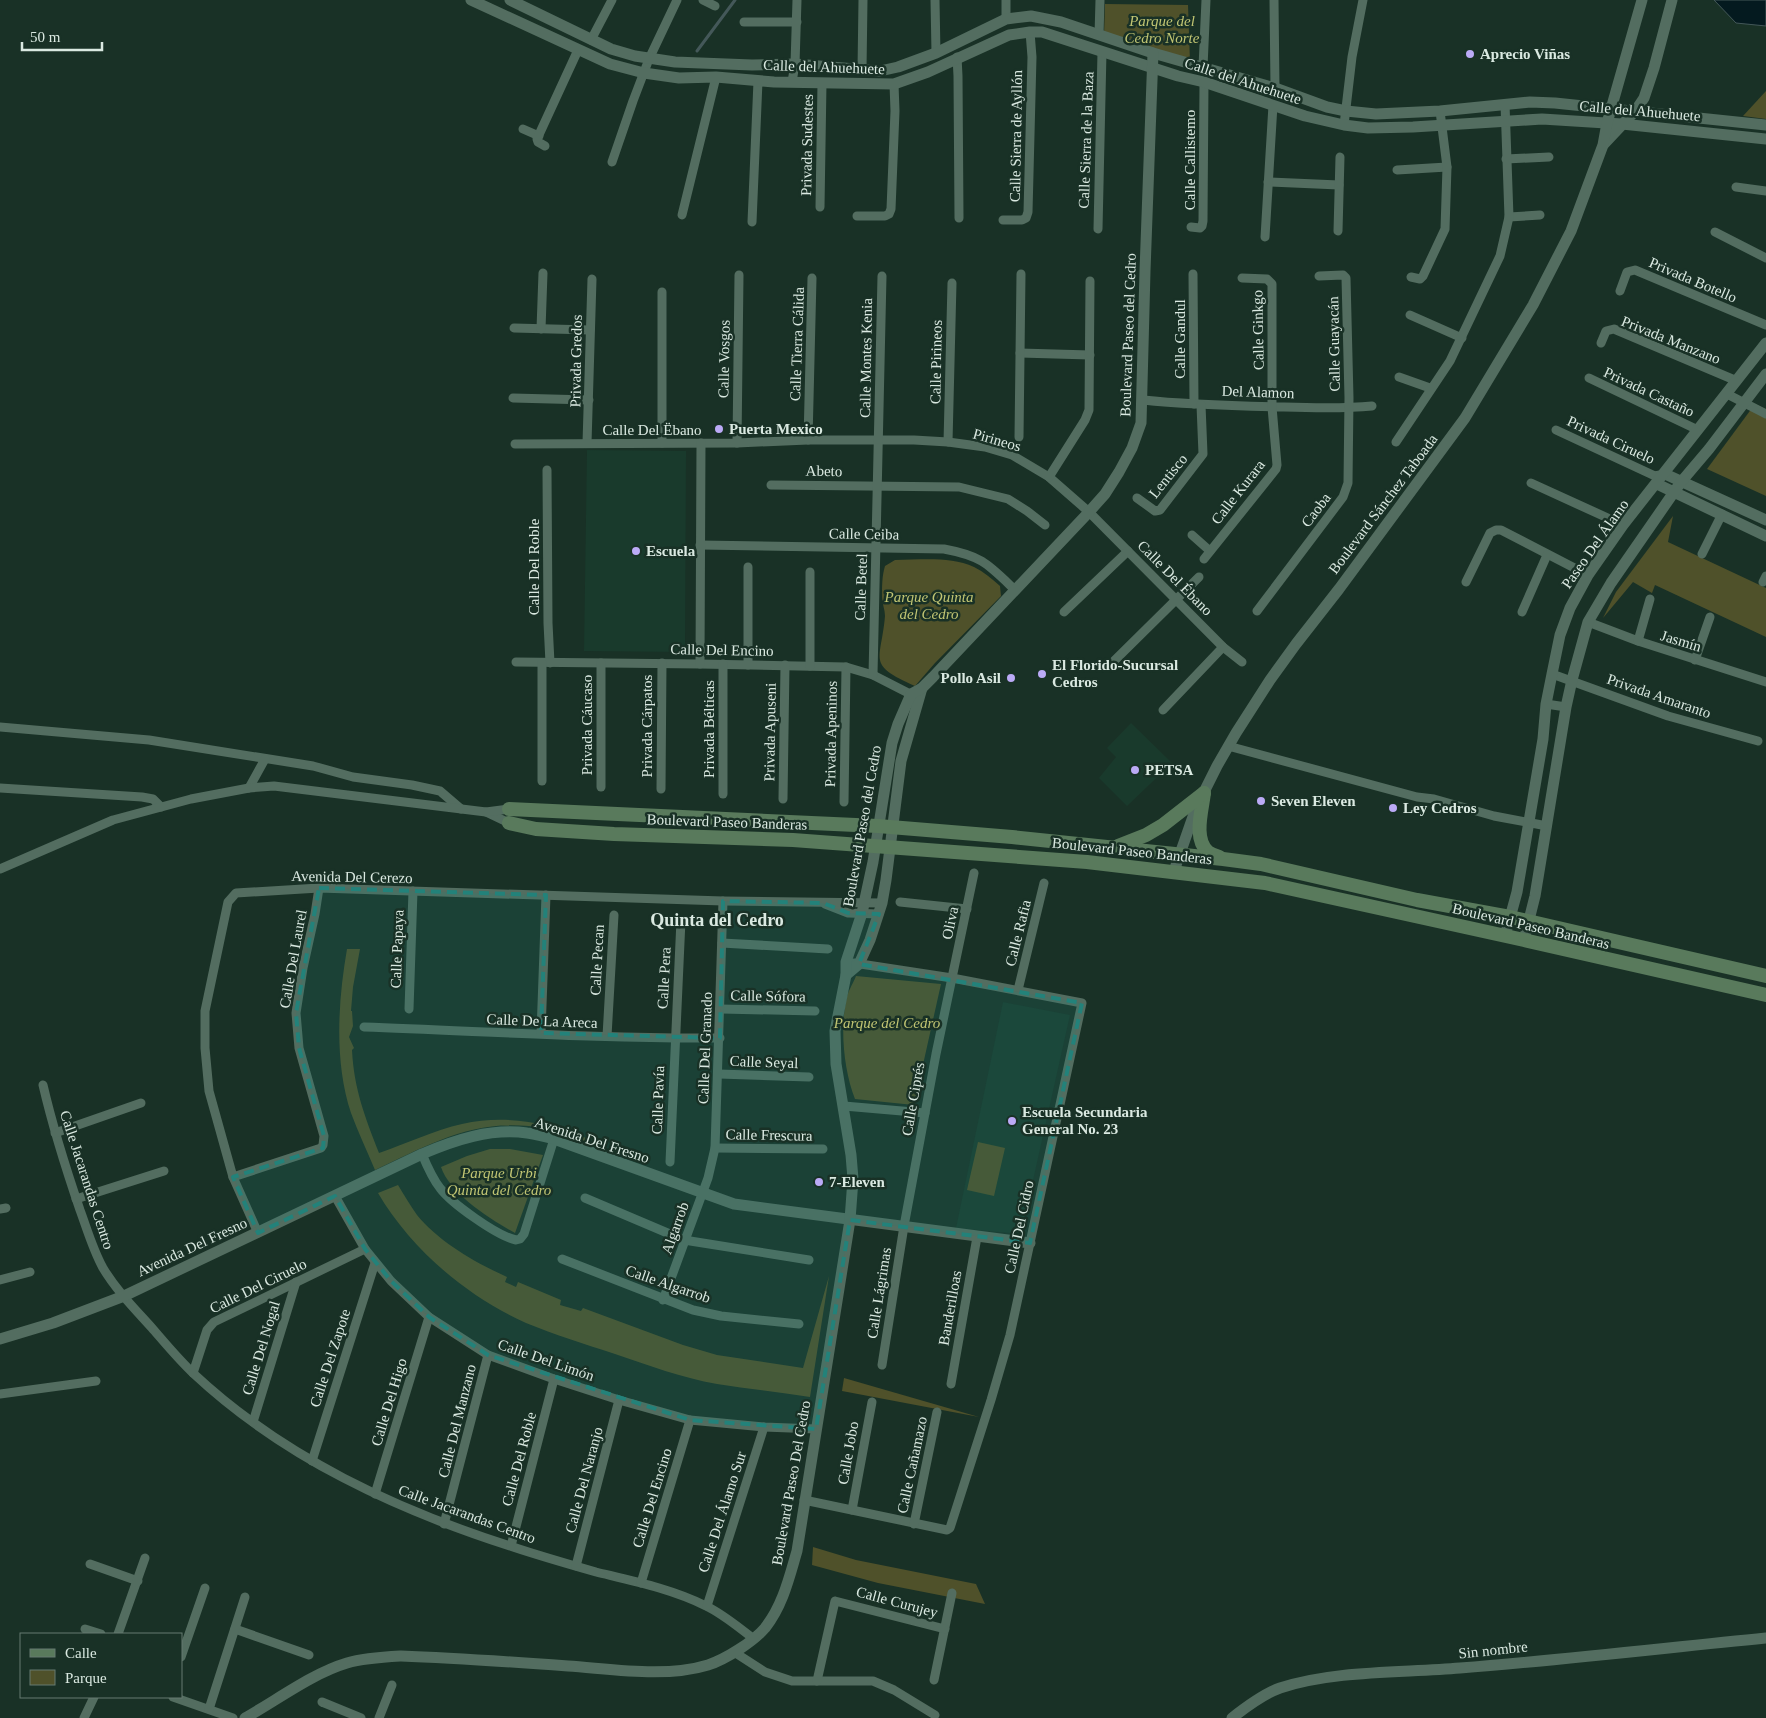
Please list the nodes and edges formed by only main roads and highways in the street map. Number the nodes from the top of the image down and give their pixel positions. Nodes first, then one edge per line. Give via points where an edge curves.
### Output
1 (1115, 847) junction
2 (1223, 859) junction
3 (1766, 976) edge
4 (1766, 995) edge

1 - 2 main road, Boulevard Paseo Banderas
1 - 2 main road via 1163,825 1204,792 1199,830 1202,842 1208,852
1 - 4 main road, Boulevard Paseo Banderas via 885,826 509,816 536,829 890,846 1087,862 1265,883
2 - 3 main road, Boulevard Paseo Banderas via 1261,864

